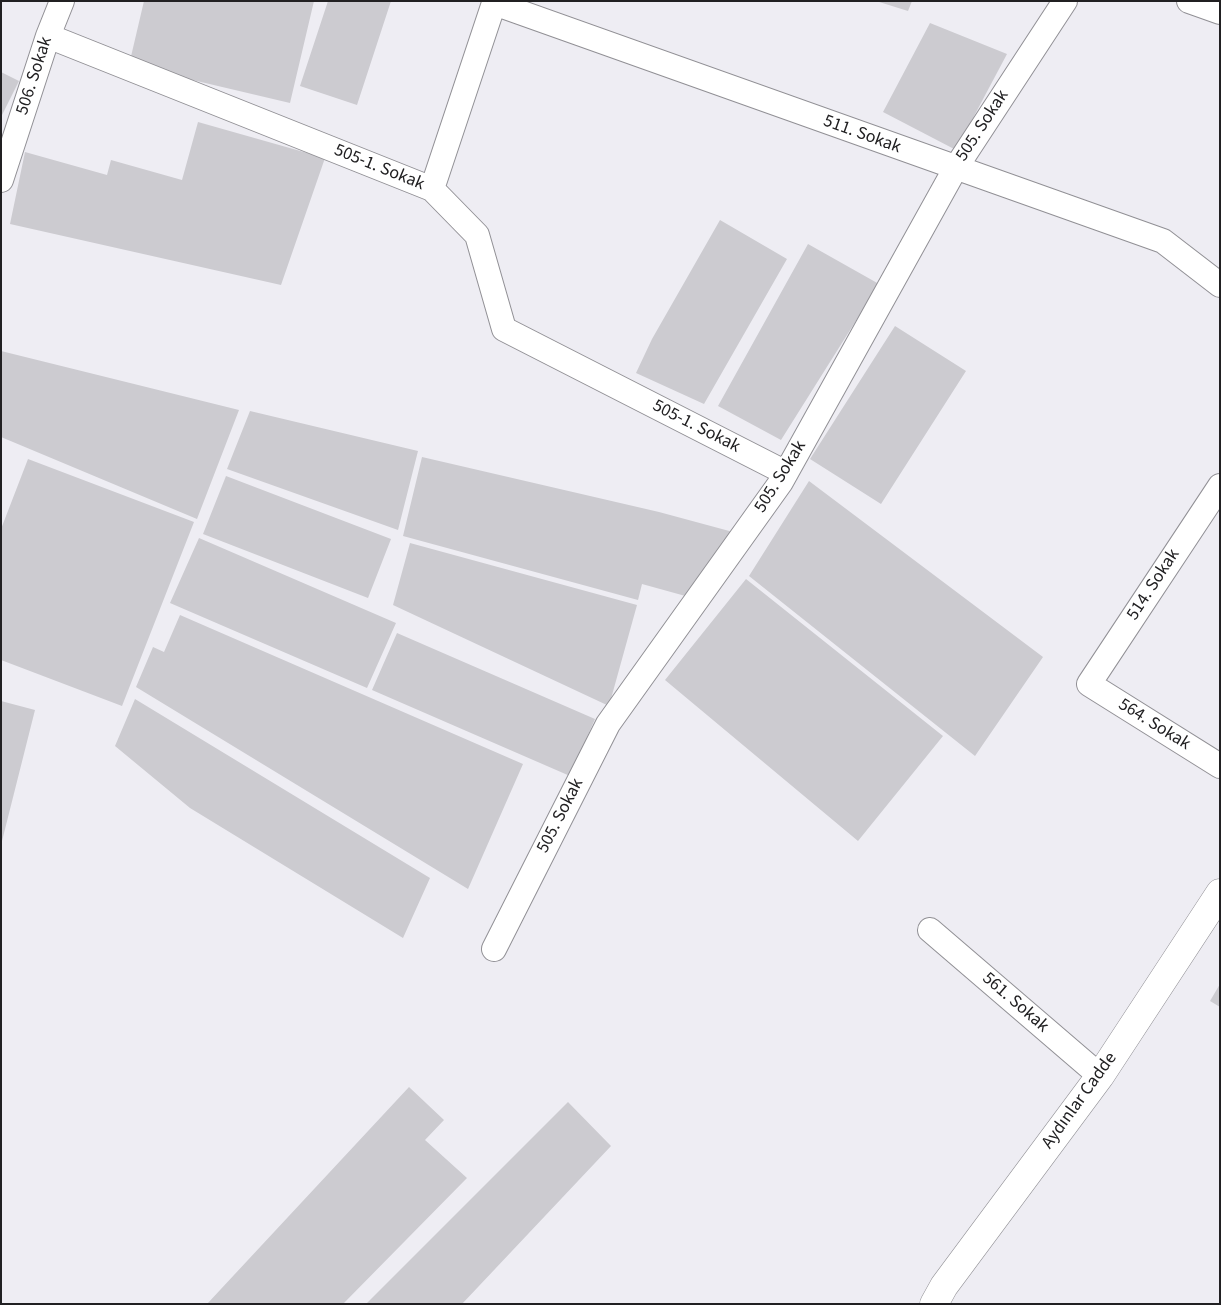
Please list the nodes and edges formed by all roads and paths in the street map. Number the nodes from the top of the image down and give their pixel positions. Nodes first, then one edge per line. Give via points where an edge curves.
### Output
1 (62, 1) edge
2 (1065, 1) edge
3 (1189, 1) edge
4 (1220, 12) edge
5 (48, 36) junction
6 (955, 168) junction
7 (1, 180) edge
8 (432, 188) junction
9 (1220, 285) edge
10 (786, 472) junction
11 (1220, 486) edge
12 (1089, 684) joint
13 (1220, 766) edge
14 (1220, 893) edge
15 (930, 930) dead end
16 (494, 949) dead end
17 (1100, 1076) junction
18 (934, 1304) edge

1 - 5 street, 506. Sokak
2 - 6 street, 505. Sokak
3 - 4 street
5 - 7 street, 506. Sokak
5 - 8 street, 505-1. Sokak
6 - 8 street, 511. Sokak via 494,3
6 - 9 street, 511. Sokak via 1163,241
6 - 10 street, 505. Sokak
8 - 10 street, 505-1. Sokak via 476,234 504,329
10 - 16 street, 505. Sokak via 608,724
11 - 12 street, 514. Sokak
12 - 13 street, 564. Sokak
14 - 17 street, Aydınlar Cadde
15 - 17 street, 561. Sokak
17 - 18 street, Aydınlar Cadde via 944,1286

